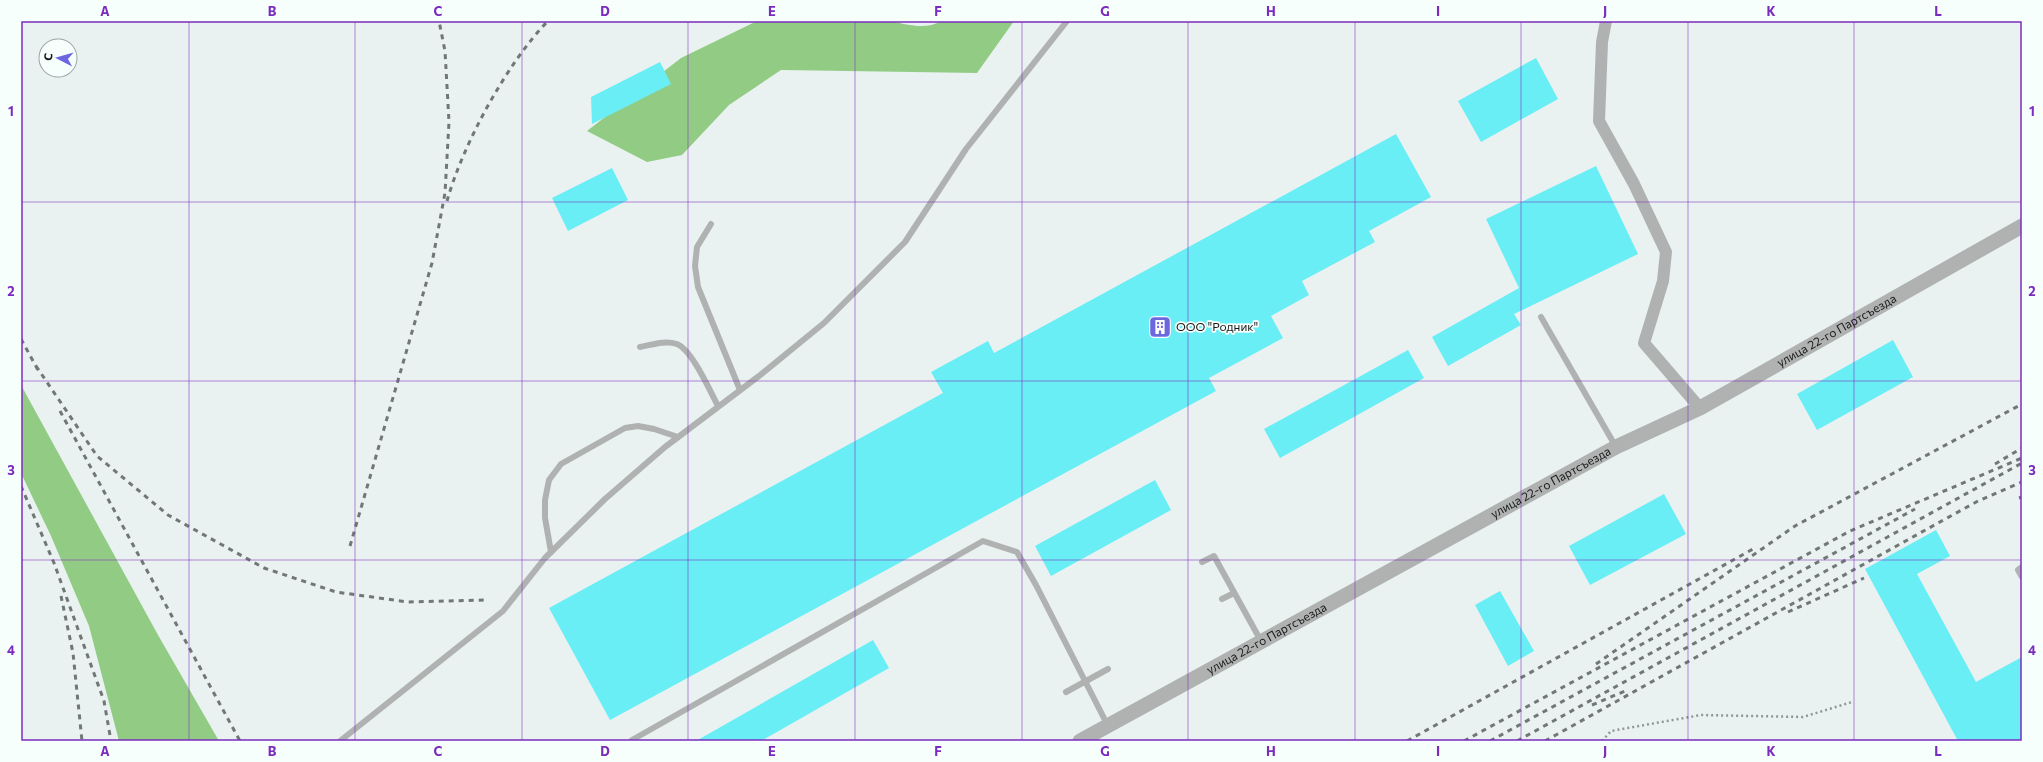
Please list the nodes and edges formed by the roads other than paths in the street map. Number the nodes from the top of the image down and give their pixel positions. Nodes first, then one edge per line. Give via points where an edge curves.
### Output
1 (1067, 21) edge
2 (1606, 21) edge
3 (711, 224) dead end
4 (2022, 226) edge
5 (1541, 317) dead end
6 (640, 347) dead end
7 (740, 390) junction
8 (718, 406) junction
9 (1700, 408) junction
10 (678, 437) junction
11 (1616, 447) junction
12 (551, 552) junction
13 (1202, 562) dead end
14 (2022, 567) edge
15 (2022, 577) edge
16 (1234, 593) junction
17 (1222, 599) dead end
18 (1261, 642) junction
19 (1108, 669) dead end
20 (1086, 682) junction
21 (1066, 692) dead end
22 (1108, 726) junction
23 (340, 741) edge
24 (633, 741) edge
25 (1080, 741) edge

1 - 7 lane via 966,149 905,242 824,323
2 - 9 street via 1602,42 1599,121 1634,184 1666,252 1663,281 1644,343
3 - 7 lane via 697,247 695,266 698,287
4 - 9 street, улица 22-го Партсъезда
5 - 11 lane
6 - 8 lane via 664,343 676,344 686,350
7 - 8 lane
8 - 10 lane
9 - 11 street, улица 22-го Партсъезда
10 - 12 lane via 605,499
10 - 12 lane via 644,427 625,428 561,464 549,480 545,500 545,518
11 - 18 street, улица 22-го Партсъезда
12 - 23 lane via 503,611
13 - 16 lane via 1214,556
14 - 15 lane via 2018,570
16 - 17 lane
16 - 18 lane
18 - 22 street, улица 22-го Партсъезда
19 - 20 lane
20 - 21 lane
20 - 22 lane
20 - 24 lane via 1017,552 983,541
22 - 25 street, улица 22-го Партсъезда

